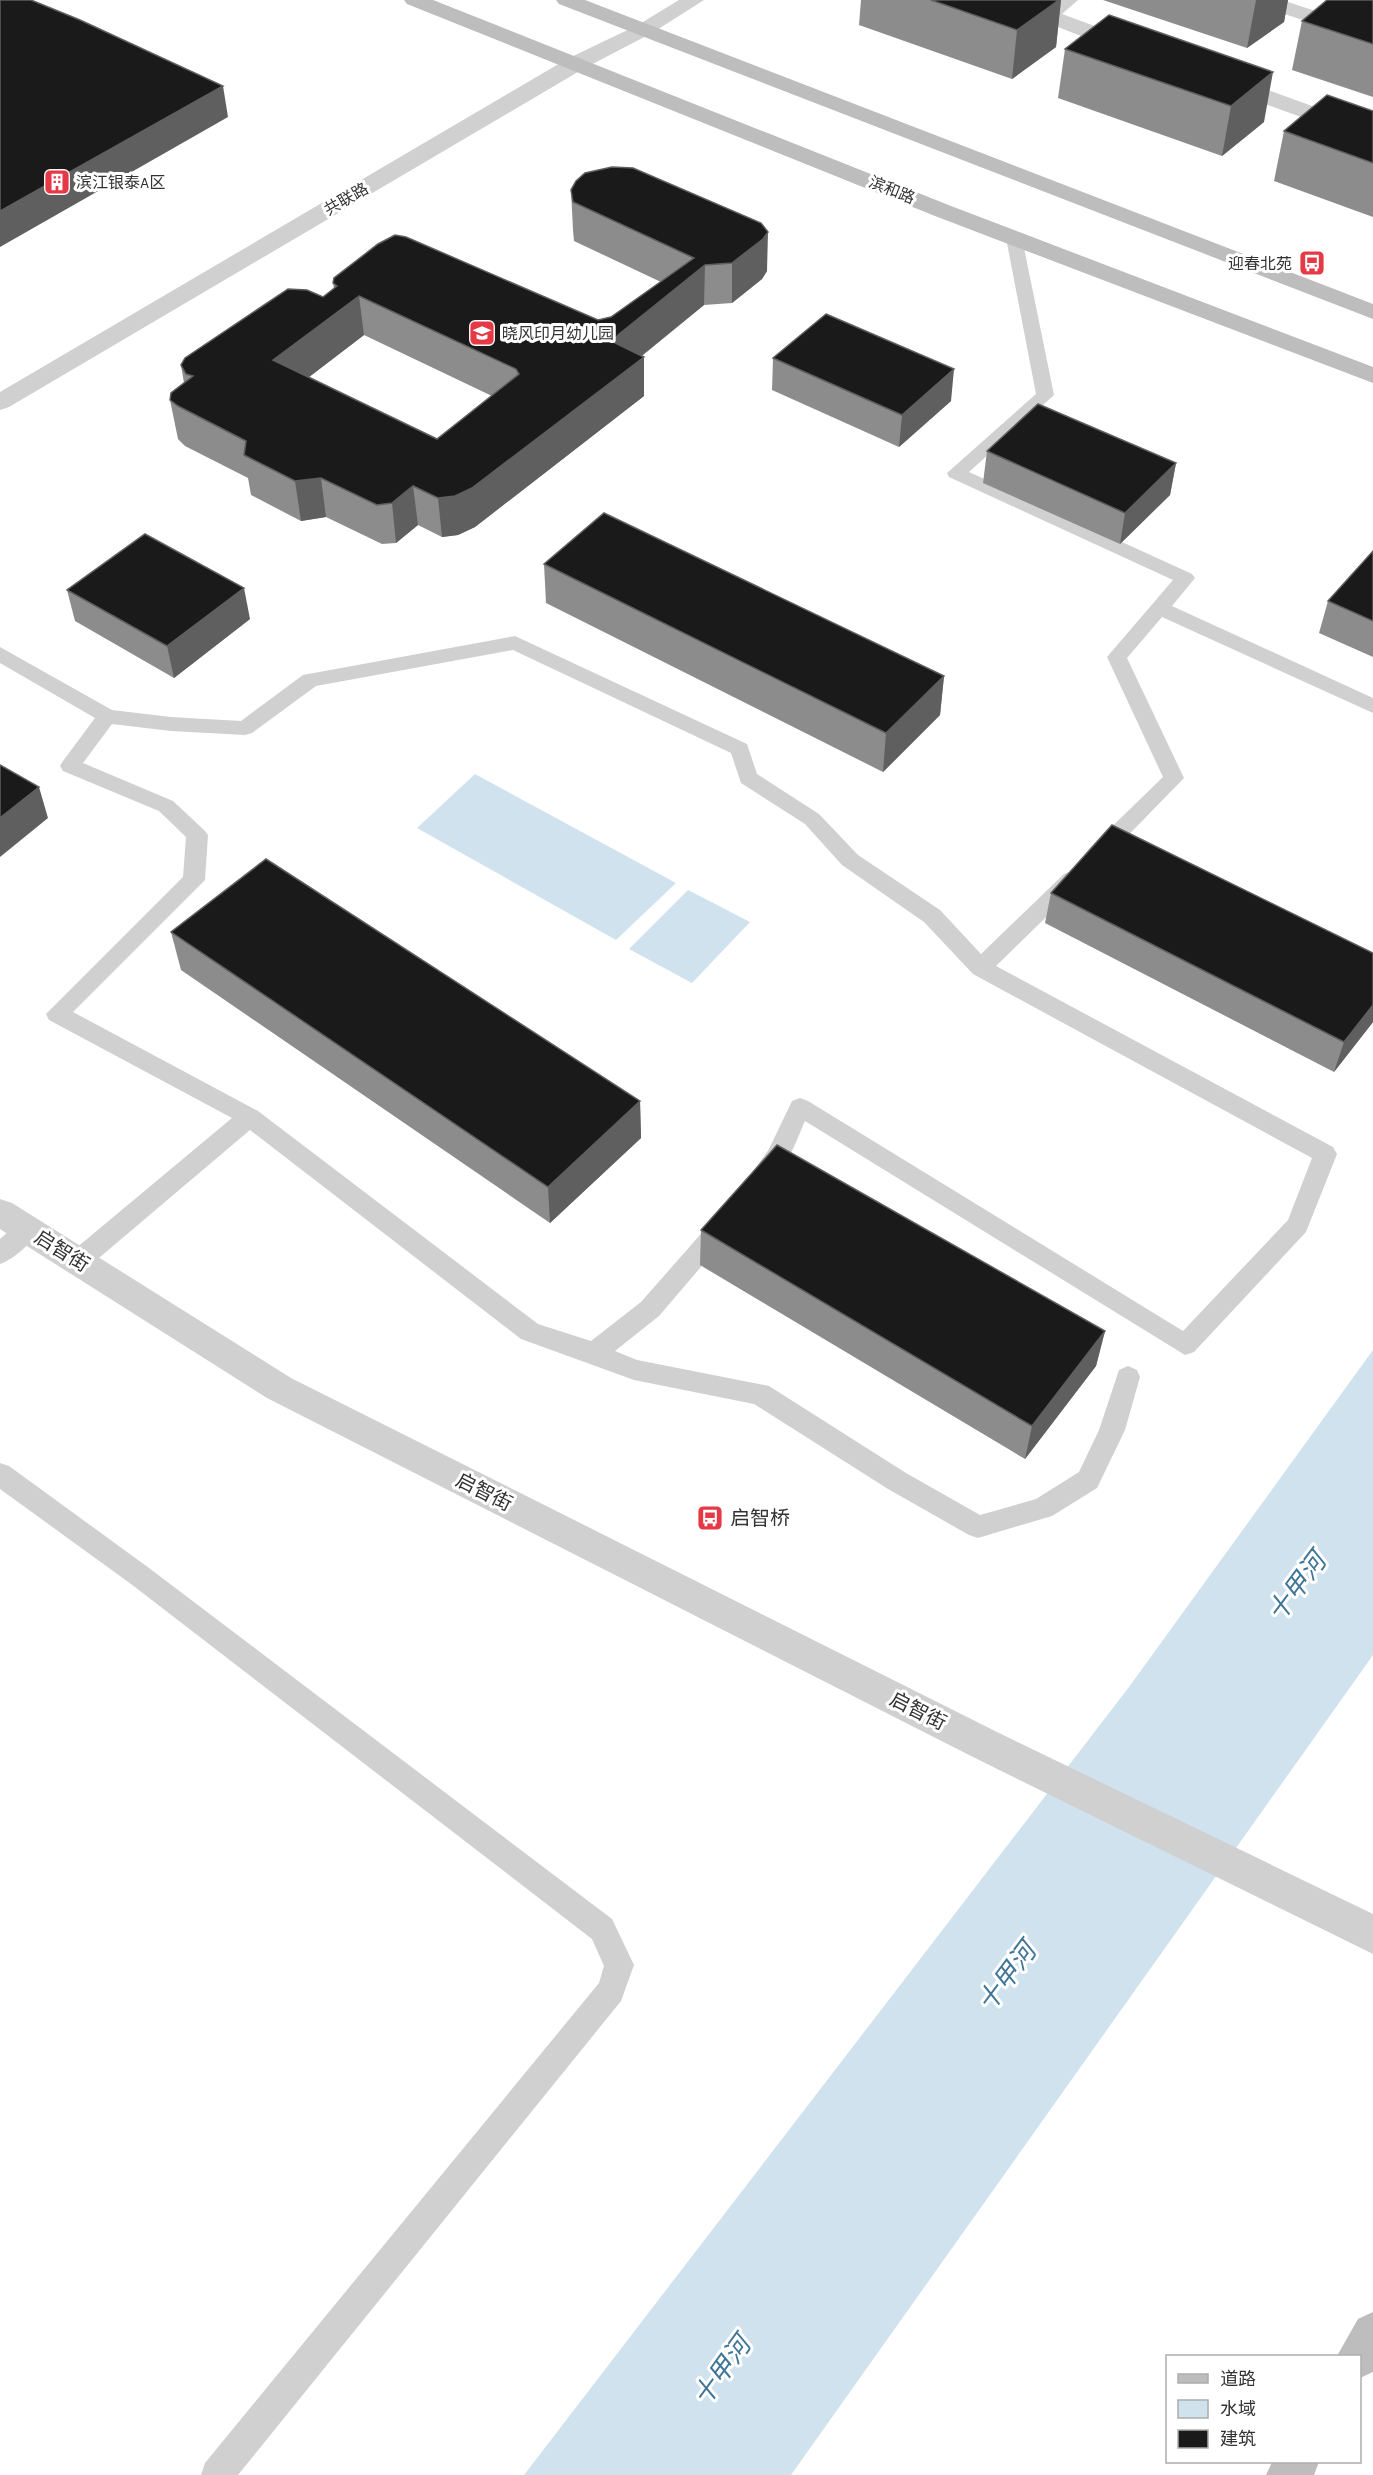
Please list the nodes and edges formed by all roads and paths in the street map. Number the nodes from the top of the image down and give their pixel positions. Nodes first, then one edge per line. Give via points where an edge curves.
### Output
1 (414, 0) edge
2 (566, 0) edge
3 (694, 0) edge
4 (1068, 0) edge
5 (1261, 0) edge
6 (645, 29) junction
7 (1373, 37) edge
8 (1148, 53) edge
9 (575, 64) junction
10 (1204, 74) edge
11 (1373, 136) edge
12 (1014, 238) junction
13 (1373, 312) edge
14 (1373, 376) edge
15 (0, 402) edge
16 (1159, 608) junction
17 (0, 654) edge
18 (1373, 706) edge
19 (106, 716) junction
20 (981, 968) junction
21 (250, 1117) junction
22 (14, 1221) edge
23 (0, 1254) edge
24 (78, 1261) junction
25 (594, 1353) junction
26 (1128, 1377) dead end
27 (0, 1474) edge
28 (1369, 1933) edge
29 (1373, 2334) edge
30 (1360, 2355) edge
31 (217, 2475) edge

1 - 9 main road, 滨和路
2 - 6 main road
3 - 6 street, 共联路
4 - 8 street via 1047,16
5 - 7 street
6 - 9 street, 共联路
6 - 13 main road
9 - 12 main road, 滨和路
9 - 15 street, 共联路
10 - 11 street
12 - 14 main road, 滨和路
12 - 16 lane via 1045,395 956,473 1185,578
16 - 18 lane
16 - 20 lane via 1118,657 1174,778
17 - 19 lane
19 - 20 lane via 245,728 310,680 515,643 740,749 748,778 812,819 850,860 932,916
19 - 21 lane via 70,766 166,806 197,835 194,880 57,1014
20 - 25 lane via 1325,1154 1298,1225 1185,1345 800,1107 778,1154 741,1204 650,1309
21 - 24 lane
21 - 25 lane via 530,1332
22 - 23 lane
22 - 24 street, 启智街
24 - 28 street, 启智街 via 279,1388 984,1744
25 - 26 lane via 634,1370 760,1394 978,1527 1043,1508 1088,1480 1112,1430
27 - 31 lane via 140,1576 602,1929 619,1965 611,1991
29 - 30 main road

